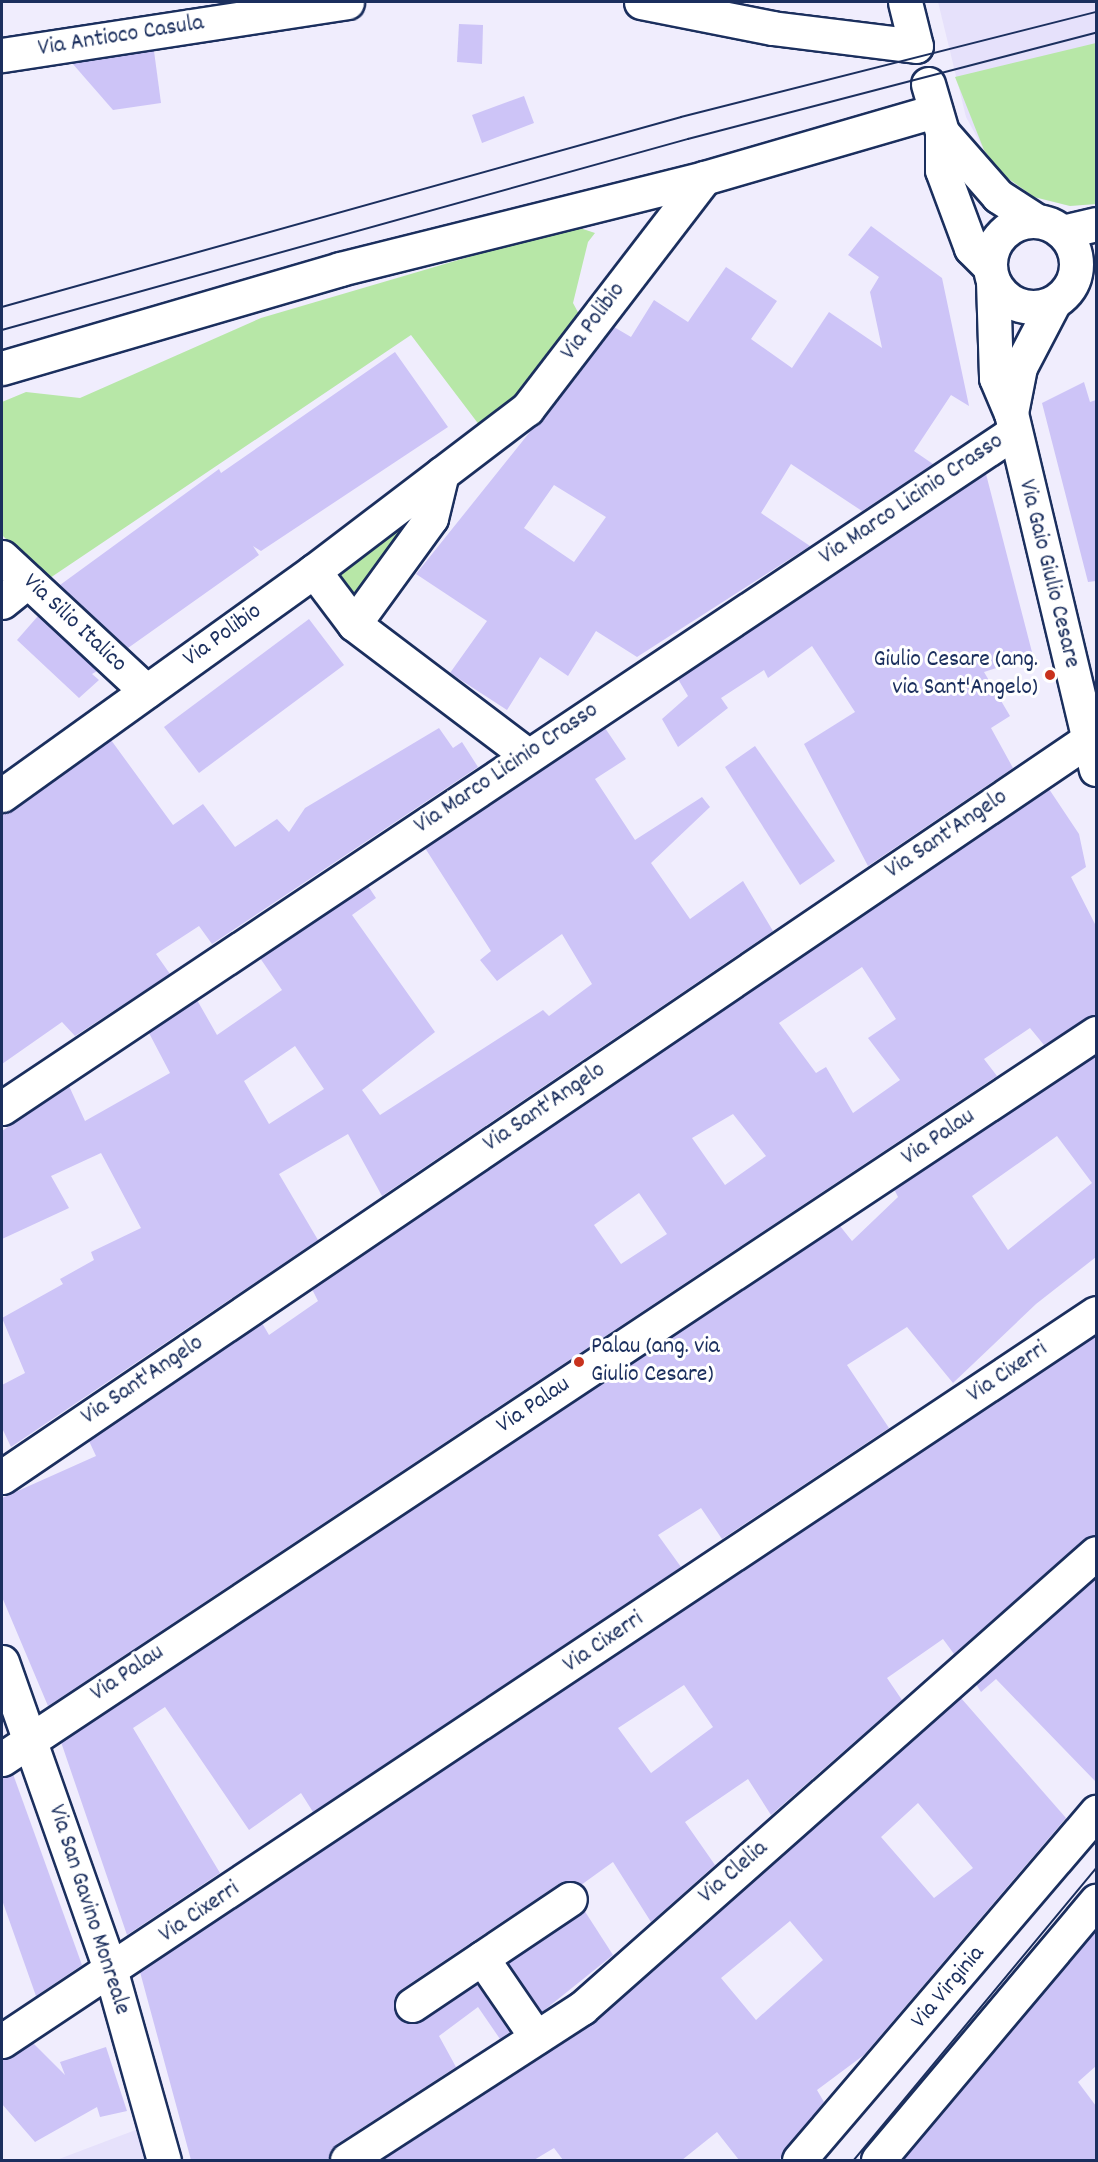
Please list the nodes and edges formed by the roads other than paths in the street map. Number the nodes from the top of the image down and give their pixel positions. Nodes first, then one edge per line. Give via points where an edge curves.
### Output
1 (347, 2) edge
2 (642, 2) edge
3 (905, 2) edge
4 (2, 55) edge
5 (935, 109) junction
6 (704, 178) junction
7 (1096, 224) edge
8 (1049, 226) junction
9 (991, 274) junction
10 (1096, 284) edge
11 (1060, 298) junction
12 (2, 368) edge
13 (1013, 422) junction
14 (442, 473) junction
15 (2, 557) edge
16 (314, 571) junction
17 (28, 581) junction
18 (2, 602) edge
19 (354, 624) junction
20 (146, 691) junction
21 (1093, 754) edge
22 (527, 755) junction
23 (2, 795) edge
24 (1096, 1033) edge
25 (2, 1108) edge
26 (1096, 1314) edge
27 (2, 1477) edge
28 (1096, 1553) edge
29 (2, 1662) edge
30 (31, 1739) junction
31 (2, 1759) edge
32 (1096, 1812) edge
33 (570, 1899) dead end
34 (1096, 1900) edge
35 (482, 1958) junction
36 (111, 1972) junction
37 (412, 2005) dead end
38 (536, 2037) junction
39 (2, 2041) edge
40 (164, 2160) edge
41 (347, 2160) edge
42 (800, 2160) edge
43 (878, 2160) edge

1 - 4 street, Via Antioco Casula
2 - 3 street via 772,28 916,46
5 - 6 street
5 - 8 street via 998,196
5 - 9 street via 942,170 971,248
6 - 12 street via 340,269
6 - 14 street, Via Polibio via 527,409
7 - 8 street
8 - 9 street via 1009,228 998,238
8 - 11 street via 1076,255 1076,269
9 - 11 street via 1013,303 1028,307
9 - 13 street, Via Gaio Giulio Cesare via 996,378
10 - 11 street
11 - 13 street, Via Gaio Giulio Cesare via 1020,367
13 - 21 street, Via Gaio Giulio Cesare
13 - 22 street, Via Marco Licinio Crasso
14 - 16 street, Via Polibio
14 - 19 street via 431,518
15 - 17 street, Via Silio Italico
16 - 19 street
16 - 20 street, Via Polibio
17 - 18 street
17 - 20 street, Via Silio Italico
19 - 22 street
20 - 23 street, Via Polibio
21 - 27 street, Via Sant'Angelo
22 - 25 street, Via Marco Licinio Crasso
24 - 30 street, Via Palau
26 - 36 street, Via Cixerri
28 - 38 street, Via Clelia via 582,2008
29 - 30 street, Via San Gavino Monreale
30 - 31 street, Via Palau
30 - 36 street, Via San Gavino Monreale
32 - 42 street, Via Virginia
33 - 35 street
34 - 43 street
35 - 37 street
35 - 38 street
36 - 39 street, Via Cixerri
36 - 40 street, Via San Gavino Monreale
38 - 41 street, Via Clelia

